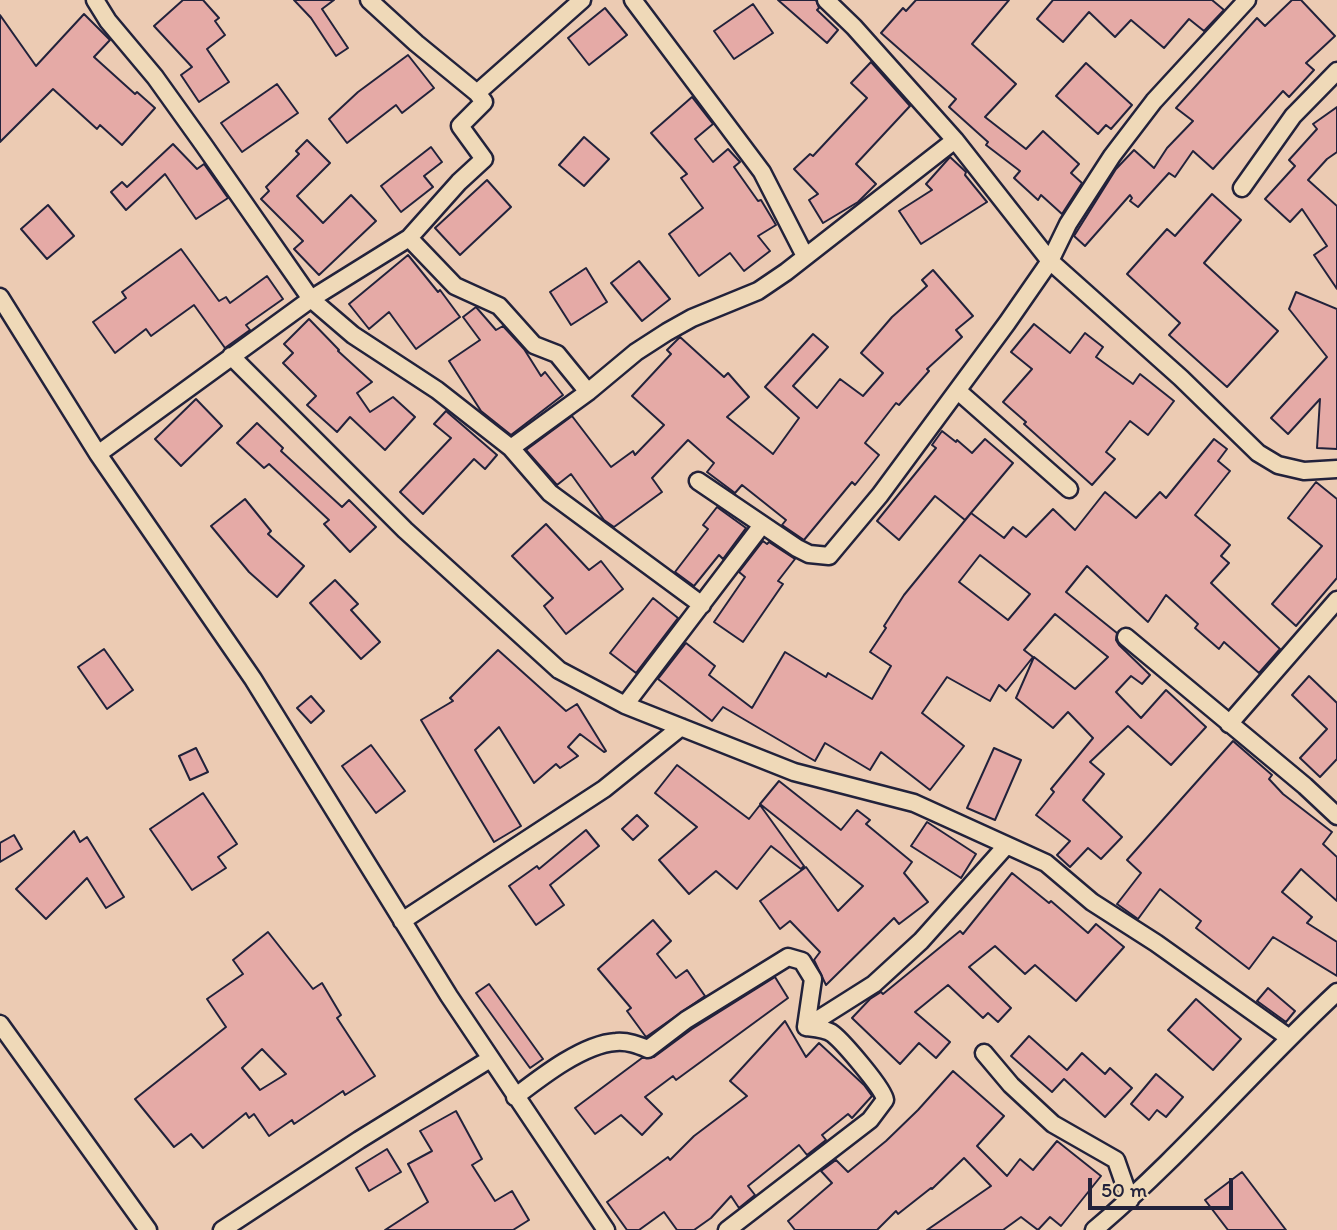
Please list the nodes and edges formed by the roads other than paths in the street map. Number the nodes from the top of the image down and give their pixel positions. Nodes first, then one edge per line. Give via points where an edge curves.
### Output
1 (95, 0) edge
2 (369, 0) edge
3 (582, 0) edge
4 (634, 0) edge
5 (826, 0) edge
6 (1247, 0) edge
7 (1337, 71) edge
8 (477, 93) junction
9 (955, 140) junction
10 (1242, 188) dead end
11 (409, 238) junction
12 (805, 256) junction
13 (1050, 261) junction
14 (0, 297) edge
15 (312, 299) junction
16 (231, 356) junction
17 (958, 391) junction
18 (588, 392) junction
19 (511, 448) junction
20 (98, 454) junction
21 (1337, 469) edge
22 (698, 481) dead end
23 (1069, 489) dead end
24 (762, 525) junction
25 (1337, 600) edge
26 (702, 605) junction
27 (1126, 638) dead end
28 (625, 705) junction
29 (1229, 724) junction
30 (681, 727) junction
31 (1337, 816) edge
32 (1006, 846) junction
33 (402, 921) junction
34 (1337, 992) edge
35 (0, 1024) edge
36 (806, 1027) junction
37 (1288, 1037) junction
38 (984, 1053) dead end
39 (490, 1059) junction
40 (515, 1097) junction
41 (1130, 1200) junction
42 (148, 1230) edge
43 (222, 1230) edge
44 (606, 1230) edge
45 (727, 1230) edge
46 (1094, 1230) edge

1 - 15 street
2 - 8 street
3 - 8 street
4 - 12 street via 762,172
5 - 9 street
6 - 13 street via 1153,101 1068,224
7 - 10 street via 1293,116
8 - 11 street via 484,102 460,126 484,159
9 - 12 street
9 - 13 street
11 - 15 street
11 - 18 street via 455,286 499,306 534,345 557,354
12 - 18 street via 758,291 667,332
13 - 17 street
13 - 21 street via 1258,453 1278,465 1304,471
14 - 20 street
15 - 16 street
15 - 19 street via 353,335 437,390
16 - 20 street
16 - 28 street via 405,530 559,670
17 - 23 street
17 - 24 street via 829,556 809,554
18 - 19 street
19 - 26 street via 550,493
20 - 33 street via 253,679
22 - 24 street
24 - 26 street
25 - 29 street
26 - 28 street
27 - 29 street
28 - 30 street
29 - 31 street
30 - 32 street via 794,772 914,803
30 - 33 street via 604,789
32 - 36 street via 921,941 874,984
32 - 37 street via 1046,863 1092,902
33 - 39 street
34 - 37 street
35 - 42 street
36 - 40 street via 813,979 802,961 788,957 648,1049 615,1042 591,1050 553,1067
36 - 45 street via 832,1032 885,1100 870,1120
37 - 41 street
38 - 41 street via 1053,1124 1116,1160
39 - 40 street
39 - 43 street
40 - 44 street
41 - 46 street

